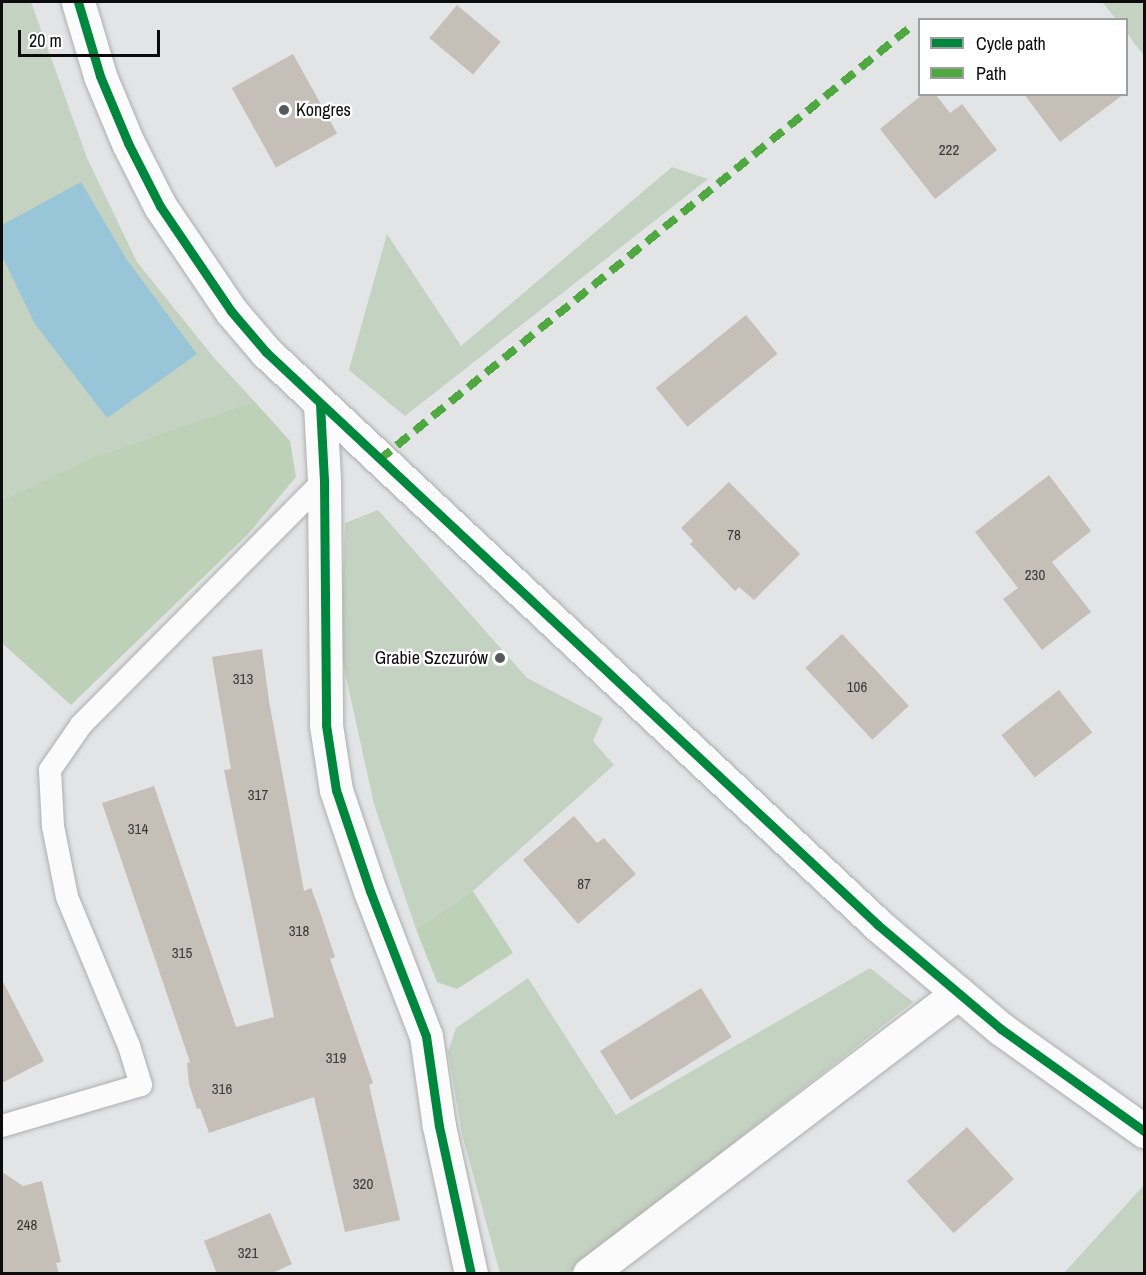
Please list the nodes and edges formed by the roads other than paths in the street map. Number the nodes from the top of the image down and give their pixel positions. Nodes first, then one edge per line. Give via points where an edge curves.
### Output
1 (78, 2) edge
2 (320, 404) junction
3 (324, 480) junction
4 (958, 993) junction
5 (2, 1126) edge
6 (1144, 1131) edge
7 (471, 1274) edge
8 (590, 1274) edge

1 - 2 street via 100,76 160,206 231,311 266,352
2 - 3 street
2 - 4 street via 878,925
3 - 5 lane via 81,725 50,770 54,826 67,897 129,1046 141,1085
3 - 7 street via 326,725 336,790 426,1036
4 - 6 street
4 - 8 street

